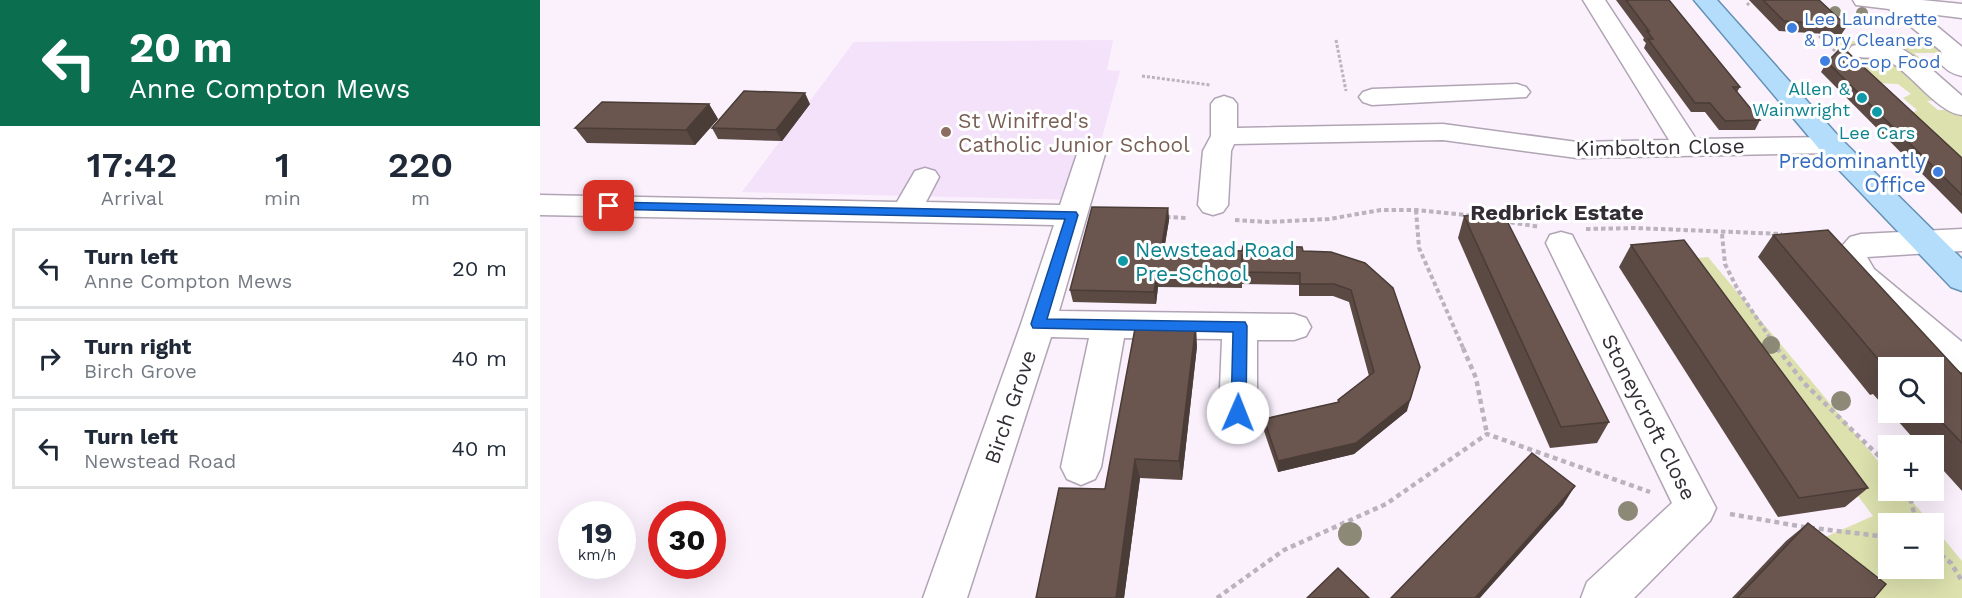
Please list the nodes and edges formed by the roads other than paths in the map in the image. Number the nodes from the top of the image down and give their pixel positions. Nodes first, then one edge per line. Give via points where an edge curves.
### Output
1 (1594, 0) edge
2 (1705, 0) edge
3 (1864, 0) edge
4 (1896, 4) junction
5 (1959, 7) edge
6 (1951, 48) junction
7 (1860, 51) dead end
8 (1893, 53) junction
9 (1962, 69) edge
10 (1517, 92) dead end
11 (1472, 94) junction
12 (1372, 97) road end
13 (1224, 104) road end
14 (1961, 108) edge
15 (1224, 136) junction
16 (1490, 138) junction
17 (1831, 145) junction
18 (1687, 147) junction
19 (1091, 154) dead end
20 (925, 177) dead end
21 (540, 205) edge
22 (906, 212) junction
23 (1219, 212) road end
24 (1072, 215) junction
25 (1562, 233) road end
26 (1962, 240) edge
27 (1924, 242) junction
28 (1962, 279) edge
29 (1038, 324) junction
30 (1109, 326) junction
31 (1240, 326) junction
32 (1294, 327) dead end
33 (1962, 362) edge
34 (1238, 413) dead end
35 (1081, 467) dead end
36 (945, 598) edge
37 (1603, 598) edge

1 - 18 street
2 - 17 main road
3 - 4 street
4 - 5 street
4 - 6 street
6 - 8 street
6 - 9 street via 1956,59 1950,60
7 - 8 street
8 - 14 street
10 - 11 street
11 - 12 street
11 - 16 street
13 - 15 street
15 - 16 street, Kimbolton Close via 1443,132
15 - 23 street via 1217,151
16 - 18 street, Kimbolton Close via 1577,150
17 - 18 street, Kimbolton Close
17 - 27 main road
19 - 24 street, Birch Grove
20 - 22 street
21 - 22 street
22 - 24 street
24 - 29 street, Birch Grove
25 - 37 street, Stoneycroft Close via 1695,508
26 - 27 street
27 - 28 main road
27 - 33 street via 1861,245 1850,255 1863,277
29 - 30 street
29 - 36 street, Birch Grove
30 - 31 street
30 - 35 street
31 - 32 street
31 - 34 street

